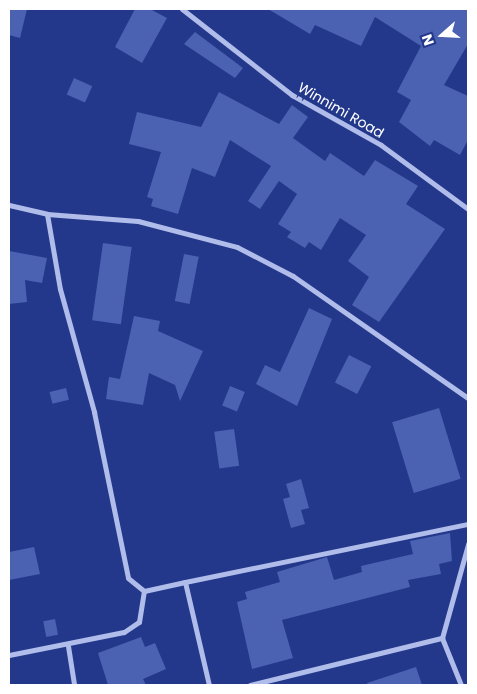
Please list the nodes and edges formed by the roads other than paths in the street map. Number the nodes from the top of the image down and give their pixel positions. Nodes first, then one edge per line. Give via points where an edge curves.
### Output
1 (182, 9) edge
2 (9, 205) edge
3 (468, 209) edge
4 (47, 214) junction
5 (468, 398) edge
6 (468, 524) edge
7 (468, 544) edge
8 (185, 582) junction
9 (144, 590) junction
10 (442, 638) junction
11 (68, 646) junction
12 (9, 655) edge
13 (74, 685) edge
14 (208, 685) edge
15 (250, 685) edge
16 (461, 685) edge

1 - 3 street, Winnimi Road via 292,95 382,145
2 - 4 street
4 - 5 street via 138,221 237,247 292,276
4 - 9 street via 60,289 94,412 124,566 128,578
6 - 8 street
7 - 10 street
8 - 9 street
8 - 14 street
9 - 11 street via 139,622 124,632
10 - 15 street
10 - 16 street
11 - 12 street
11 - 13 street

